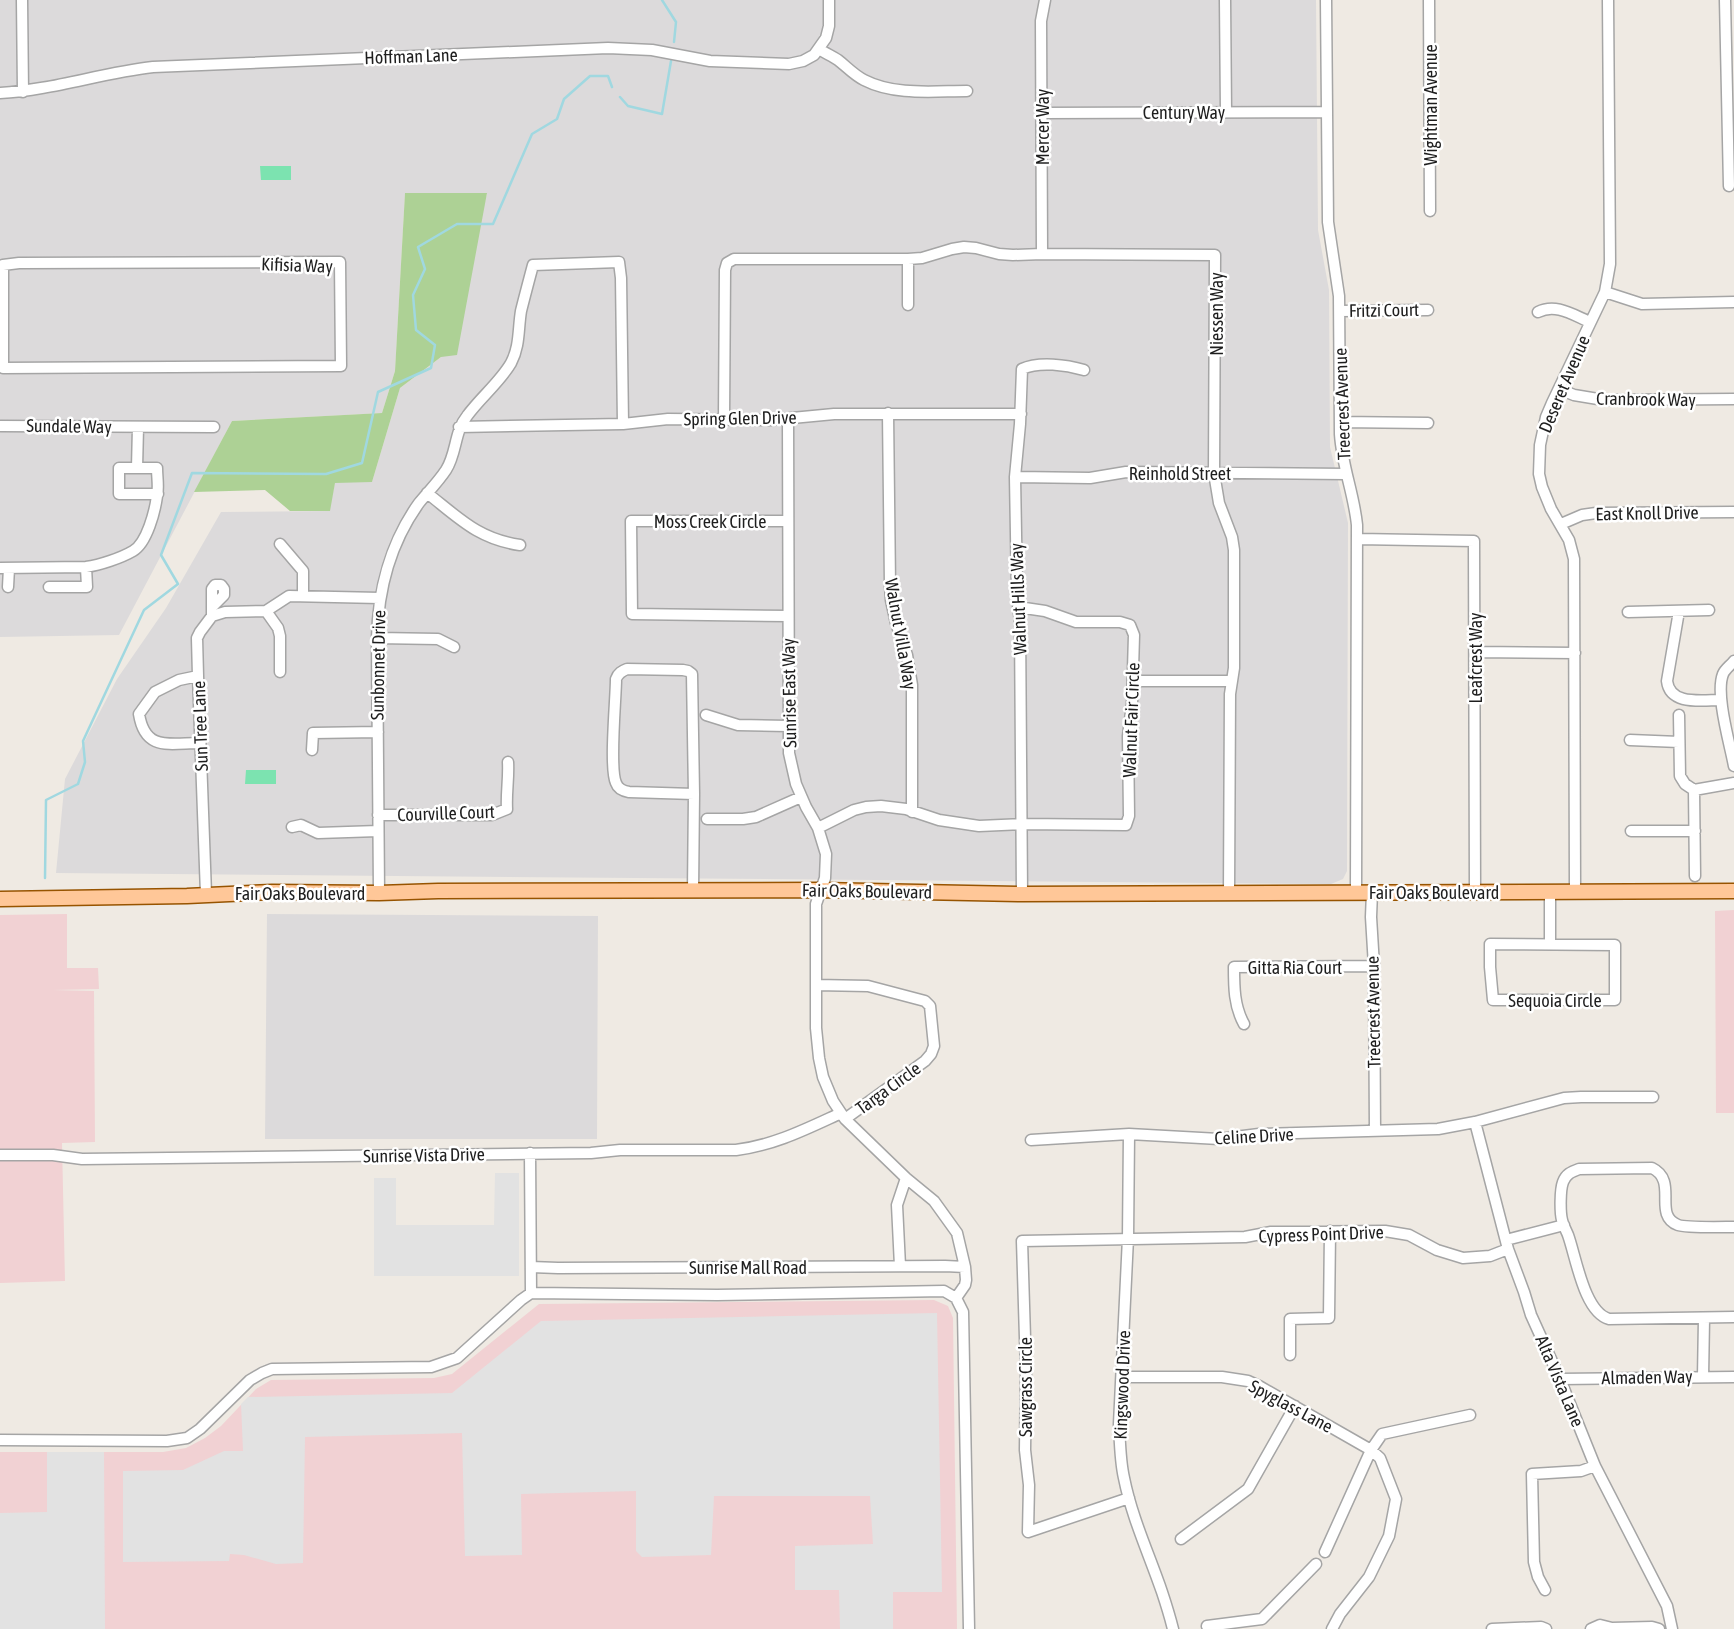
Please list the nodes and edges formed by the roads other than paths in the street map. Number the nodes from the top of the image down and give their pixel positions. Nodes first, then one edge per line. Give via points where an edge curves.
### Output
1 (22, 0) edge
2 (829, 0) edge
3 (1045, 0) edge
4 (1225, 0) edge
5 (1326, 0) edge
6 (1429, 0) edge
7 (1608, 0) edge
8 (1725, 0) edge
9 (819, 49) junction
10 (967, 91) dead end
11 (23, 92) junction
12 (0, 93) edge
13 (1226, 112) junction
14 (1327, 112) junction
15 (1041, 113) junction
16 (1728, 186) dead end
17 (1430, 211) dead end
18 (1042, 254) junction
19 (908, 260) junction
20 (1605, 292) junction
21 (1734, 302) edge
22 (908, 305) dead end
23 (1428, 310) dead end
24 (1340, 311) junction
25 (1538, 312) dead end
26 (1590, 322) junction
27 (1, 368) edge
28 (1084, 370) dead end
29 (1559, 389) junction
30 (1734, 399) edge
31 (888, 413) junction
32 (1021, 414) junction
33 (724, 419) junction
34 (788, 419) junction
35 (1340, 422) junction
36 (1428, 423) dead end
37 (623, 424) junction
38 (0, 426) edge
39 (138, 427) junction
40 (214, 427) dead end
41 (459, 427) junction
42 (137, 468) junction
43 (1214, 473) junction
44 (1346, 474) junction
45 (1015, 477) junction
46 (158, 494) junction
47 (427, 494) junction
48 (1734, 512) edge
49 (787, 521) junction
50 (1561, 524) junction
51 (1357, 539) junction
52 (280, 544) dead end
53 (520, 545) dead end
54 (86, 567) junction
55 (4, 568) edge
56 (8, 587) dead end
57 (49, 587) dead end
58 (303, 595) junction
59 (380, 598) junction
60 (1018, 607) junction
61 (1709, 610) dead end
62 (266, 611) junction
63 (1679, 611) junction
64 (1628, 612) dead end
65 (788, 616) junction
66 (377, 638) junction
67 (454, 647) dead end
68 (1476, 652) junction
69 (1575, 653) junction
70 (1734, 662) edge
71 (280, 672) dead end
72 (198, 676) junction
73 (1133, 681) junction
74 (1232, 681) junction
75 (1721, 700) junction
76 (706, 715) dead end
77 (1679, 715) dead end
78 (788, 726) junction
79 (378, 732) junction
80 (1630, 740) dead end
81 (1679, 742) junction
82 (200, 743) junction
83 (312, 750) dead end
84 (508, 762) dead end
85 (1734, 766) edge
86 (1734, 783) edge
87 (1693, 790) junction
88 (694, 794) junction
89 (801, 797) junction
90 (912, 812) junction
91 (378, 815) junction
92 (707, 819) dead end
93 (1021, 824) junction
94 (292, 827) dead end
95 (818, 828) junction
96 (378, 831) junction
97 (1631, 831) dead end
98 (1695, 831) junction
99 (1695, 876) dead end
100 (820, 890) junction
101 (693, 891) junction
102 (1475, 891) junction
103 (1550, 891) junction
104 (1575, 891) junction
105 (1734, 891) edge
106 (1356, 892) junction
107 (1372, 892) junction
108 (379, 893) junction
109 (1229, 893) junction
110 (206, 894) junction
111 (1021, 894) junction
112 (0, 899) edge
113 (1550, 944) junction
114 (1374, 966) junction
115 (816, 985) junction
116 (1244, 1024) dead end
117 (1653, 1097) dead end
118 (843, 1116) junction
119 (1475, 1122) junction
120 (1375, 1131) junction
121 (1129, 1133) junction
122 (1031, 1140) dead end
123 (530, 1153) junction
124 (0, 1155) edge
125 (906, 1178) junction
126 (1564, 1225) junction
127 (1734, 1227) edge
128 (1329, 1231) junction
129 (1128, 1238) junction
130 (1507, 1245) junction
131 (900, 1266) junction
132 (531, 1267) junction
133 (965, 1268) junction
134 (531, 1293) junction
135 (956, 1298) junction
136 (1734, 1317) edge
137 (1704, 1319) junction
138 (1290, 1354) dead end
139 (1122, 1377) junction
140 (1703, 1377) junction
141 (1734, 1377) edge
142 (1560, 1379) junction
143 (1295, 1406) junction
144 (1471, 1415) dead end
145 (0, 1440) edge
146 (1371, 1450) junction
147 (1595, 1466) junction
148 (1129, 1498) junction
149 (1181, 1539) dead end
150 (1325, 1552) dead end
151 (1317, 1563) dead end
152 (1545, 1591) dead end
153 (1263, 1624) edge
154 (1207, 1626) dead end
155 (969, 1629) edge
156 (1173, 1629) edge
157 (1332, 1629) edge
158 (1492, 1629) edge
159 (1546, 1629) edge
160 (1591, 1629) edge
161 (1659, 1629) edge
162 (1672, 1629) edge

1 - 11 street
2 - 9 street via 829,26
3 - 15 street, Mercer Way
4 - 13 street
5 - 14 street, Treecrest Avenue
6 - 17 street, Wightman Avenue
7 - 20 street, Deseret Avenue via 1611,253
8 - 16 street
9 - 10 street via 864,80 889,89
9 - 11 street, Hoffman Lane via 803,61 789,64 710,61 652,50 608,48 153,67
11 - 12 street, Hoffman Lane
13 - 14 street, Century Way
13 - 15 street, Century Way
14 - 24 street, Treecrest Avenue via 1328,229
15 - 18 street, Mercer Way
18 - 19 street, Niessen Way via 1013,256 964,247
18 - 43 street, Niessen Way via 1216,255
19 - 22 street
19 - 33 street, Niessen Way via 734,259 727,263
20 - 21 street via 1642,304
20 - 26 street, Deseret Avenue
23 - 24 street, Fritzi Court
24 - 35 street, Treecrest Avenue
25 - 26 street via 1556,308
26 - 29 street, Deseret Avenue
27 - 27 street, Kifisia Way via 341,366 340,262 3,265
28 - 32 street, Walnut Hills Way via 1065,365 1022,369
29 - 30 street, Cranbrook Way via 1604,400
29 - 50 street, Deseret Avenue via 1546,417 1539,474 1545,498
31 - 32 street, Spring Glen Drive
31 - 34 street, Spring Glen Drive
31 - 90 street, Walnut Villa Way via 890,584 912,685
32 - 45 street, Walnut Hills Way
33 - 34 street, Spring Glen Drive
33 - 37 street, Spring Glen Drive
34 - 49 street, Sunrise East Way
35 - 36 street
35 - 44 street, Treecrest Avenue
37 - 41 street, Spring Glen Drive
37 - 41 street, Sunbonnet Drive via 619,262 533,265 510,365
38 - 39 street, Sundale Way
39 - 40 street, Sundale Way
39 - 42 street, Sundale Way
41 - 47 street, Sunbonnet Drive via 450,462
42 - 46 street via 157,468
42 - 46 street via 119,468 119,494
43 - 44 street, Reinhold Street
43 - 45 street, Reinhold Street
43 - 74 street, Niessen Way via 1234,550
44 - 51 street, Treecrest Avenue via 1356,511
45 - 60 street, Walnut Hills Way
46 - 54 street via 145,537 135,550
47 - 53 street via 486,537
47 - 59 street, Sunbonnet Drive via 399,537
48 - 50 street, East Knoll Drive via 1596,513
49 - 65 street, Sunrise East Way
49 - 65 street, Moss Creek Circle via 631,521 632,614
50 - 69 street, Deseret Avenue via 1574,559
51 - 68 street, Leafcrest Way via 1474,541
51 - 106 street, Treecrest Avenue
52 - 58 street via 303,571
54 - 55 street
54 - 57 street via 87,587
55 - 56 street
58 - 59 street, Sun Tree Lane
58 - 62 street, Sun Tree Lane via 289,596
59 - 66 street, Sunbonnet Drive
60 - 73 street, Walnut Fair Circle via 1076,622 1130,625
60 - 93 street, Walnut Hills Way
61 - 63 street
62 - 71 street via 280,636
62 - 72 street, Sun Tree Lane via 212,612 197,638
63 - 64 street
63 - 75 street via 1667,681 1670,691 1679,698
65 - 78 street, Sunrise East Way
66 - 67 street via 438,639
66 - 79 street, Sunbonnet Drive
68 - 69 street
68 - 102 street, Leafcrest Way
69 - 104 street, Deseret Avenue
70 - 75 street via 1724,671
72 - 82 street, Sun Tree Lane
72 - 82 street via 155,692 139,715 150,740
73 - 74 street
73 - 93 street, Walnut Fair Circle via 1126,825
74 - 109 street, Niessen Way
75 - 85 street
76 - 78 street via 738,725
77 - 81 street
78 - 89 street, Sunrise East Way via 789,753
79 - 83 street via 313,733
79 - 91 street, Sunbonnet Drive
80 - 81 street
81 - 87 street via 1680,776
82 - 110 street, Sun Tree Lane
84 - 91 street, Courville Court via 507,809 492,815
86 - 87 street
87 - 98 street
88 - 88 street via 692,674 683,670 622,671 616,679 617,786 629,792
88 - 101 street
89 - 92 street via 756,817
89 - 95 street, Sunrise East Way
90 - 93 street via 958,824
90 - 95 street via 866,807
91 - 96 street, Sunbonnet Drive
93 - 111 street, Walnut Hills Way
94 - 96 street via 301,825 318,833
95 - 100 street, Sunrise East Way via 827,866
96 - 108 street, Sunbonnet Drive
97 - 98 street
98 - 99 street
100 - 101 main road, Fair Oaks Boulevard
100 - 111 main road, Fair Oaks Boulevard
100 - 115 street, Sunrise East Way
101 - 108 main road, Fair Oaks Boulevard
102 - 103 main road, Fair Oaks Boulevard
102 - 107 main road, Fair Oaks Boulevard
103 - 104 main road, Fair Oaks Boulevard
103 - 113 street
104 - 105 main road, Fair Oaks Boulevard
106 - 107 main road, Fair Oaks Boulevard
106 - 109 main road, Fair Oaks Boulevard
107 - 114 street, Treecrest Avenue
108 - 110 main road, Fair Oaks Boulevard
109 - 111 main road, Fair Oaks Boulevard
110 - 112 main road, Fair Oaks Boulevard
113 - 113 street, Sequoia Circle via 1490,944 1493,1000 1615,1000 1615,944
114 - 116 street, Gitta Ria Court via 1234,967 1237,1008
114 - 120 street, Treecrest Avenue
115 - 118 street, Sunrise East Way via 819,1058 828,1089
115 - 118 street, Targa Circle via 868,986 930,1006 931,1054
117 - 119 street, Celine Drive via 1564,1098
118 - 123 street, Sunrise Vista Drive via 754,1148
118 - 125 street, Sunrise East Way
119 - 120 street, Celine Drive via 1438,1129
119 - 130 street, Alta Vista Lane
120 - 121 street, Celine Drive via 1232,1139
121 - 122 street, Celine Drive
121 - 129 street, Kingswood Drive
123 - 124 street, Sunrise Vista Drive via 82,1159
123 - 132 street
125 - 131 street via 897,1205
125 - 133 street, Sunrise East Way via 934,1201 957,1233
126 - 127 street via 1562,1186 1569,1173 1649,1168 1665,1181 1667,1217 1677,1225
126 - 130 street, Cypress Point Drive
126 - 137 street via 1578,1273 1593,1308 1603,1318
128 - 129 street, Cypress Point Drive
128 - 130 street, Cypress Point Drive via 1397,1232 1463,1258 1483,1257
128 - 138 street via 1329,1318 1290,1319
129 - 139 street, Kingswood Drive
129 - 148 street, Sawgrass Circle via 1021,1241 1027,1532
130 - 142 street, Alta Vista Lane
131 - 132 street, Sunrise Mall Road
131 - 133 street, Sunrise Mall Road
132 - 134 street
133 - 135 street, Sunrise East Way via 965,1285
134 - 135 street via 944,1291
134 - 145 street via 457,1358 444,1364 272,1369 250,1381 187,1438
135 - 155 street via 963,1312
136 - 137 street
137 - 140 street
139 - 143 street, Spyglass Lane via 1233,1378
139 - 148 street, Kingswood Drive via 1120,1449
140 - 141 street, Almaden Way
140 - 142 street, Almaden Way
142 - 147 street, Alta Vista Lane
143 - 146 street, Spyglass Lane
143 - 149 street via 1248,1489
144 - 146 street via 1382,1434
146 - 150 street
146 - 157 street, Spyglass Lane via 1380,1458 1396,1499 1389,1536 1369,1577
147 - 152 street via 1532,1474 1534,1562
147 - 162 street, Alta Vista Lane via 1667,1606
148 - 156 street, Kingswood Drive
151 - 153 street
153 - 154 street
158 - 159 street
160 - 161 street via 1600,1625

